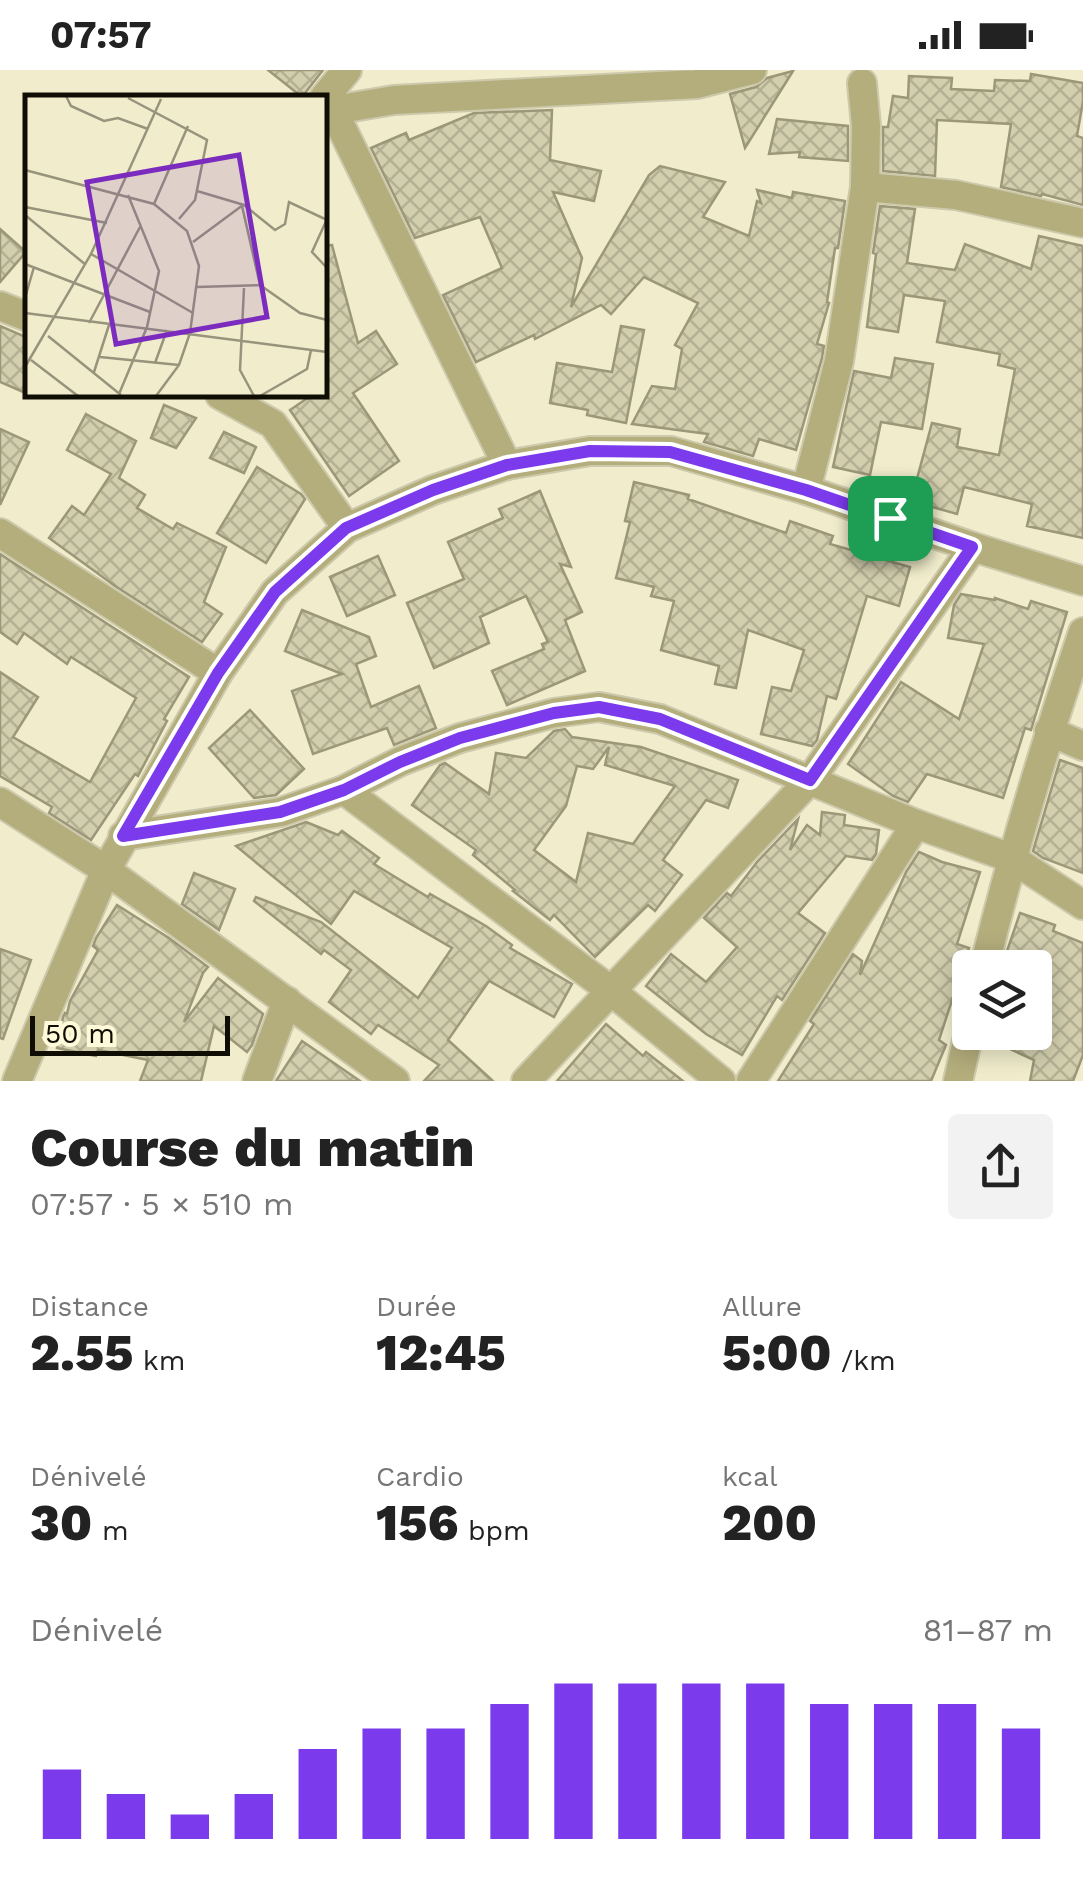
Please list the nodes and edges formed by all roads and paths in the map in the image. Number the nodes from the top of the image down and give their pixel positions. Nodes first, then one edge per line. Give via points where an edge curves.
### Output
1 (346, 70) edge
2 (752, 70) edge
3 (858, 74) edge
4 (328, 101) edge
5 (864, 187) junction
6 (1083, 223) edge
7 (0, 306) edge
8 (25, 316) edge
9 (225, 398) edge
10 (507, 465) junction
11 (806, 490) junction
12 (346, 528) junction
13 (0, 532) edge
14 (972, 547) junction
15 (1083, 581) edge
16 (1083, 632) edge
17 (218, 673) junction
18 (1049, 731) junction
19 (1083, 746) edge
20 (810, 780) junction
21 (344, 790) junction
22 (0, 802) edge
23 (916, 824) junction
24 (123, 836) junction
25 (1011, 858) junction
26 (106, 870) junction
27 (1083, 905) edge
28 (988, 950) edge
29 (610, 990) junction
30 (286, 1001) junction
31 (965, 1050) edge
32 (17, 1081) edge
33 (257, 1081) edge
34 (396, 1081) edge
35 (526, 1081) edge
36 (721, 1081) edge
37 (751, 1081) edge
38 (958, 1081) edge

1 - 4 street
2 - 4 street via 698,84
3 - 5 street via 866,126
4 - 10 street
5 - 6 street via 956,195
5 - 11 street via 839,361
7 - 8 street
9 - 12 street via 273,424
10 - 11 street via 590,451 670,452
10 - 12 street
11 - 14 street
12 - 17 street via 275,592
13 - 17 street
14 - 15 street
14 - 20 street
16 - 18 street
17 - 24 street
18 - 19 street
18 - 25 street
20 - 21 street via 660,719 599,707 460,738
20 - 23 street
20 - 29 street
21 - 24 street via 280,812
21 - 29 street
22 - 26 street
23 - 25 street
23 - 37 street
24 - 26 street
25 - 27 street
25 - 28 street
26 - 30 street
26 - 32 street
29 - 35 street
29 - 36 street
30 - 33 street
30 - 34 street
31 - 38 street

